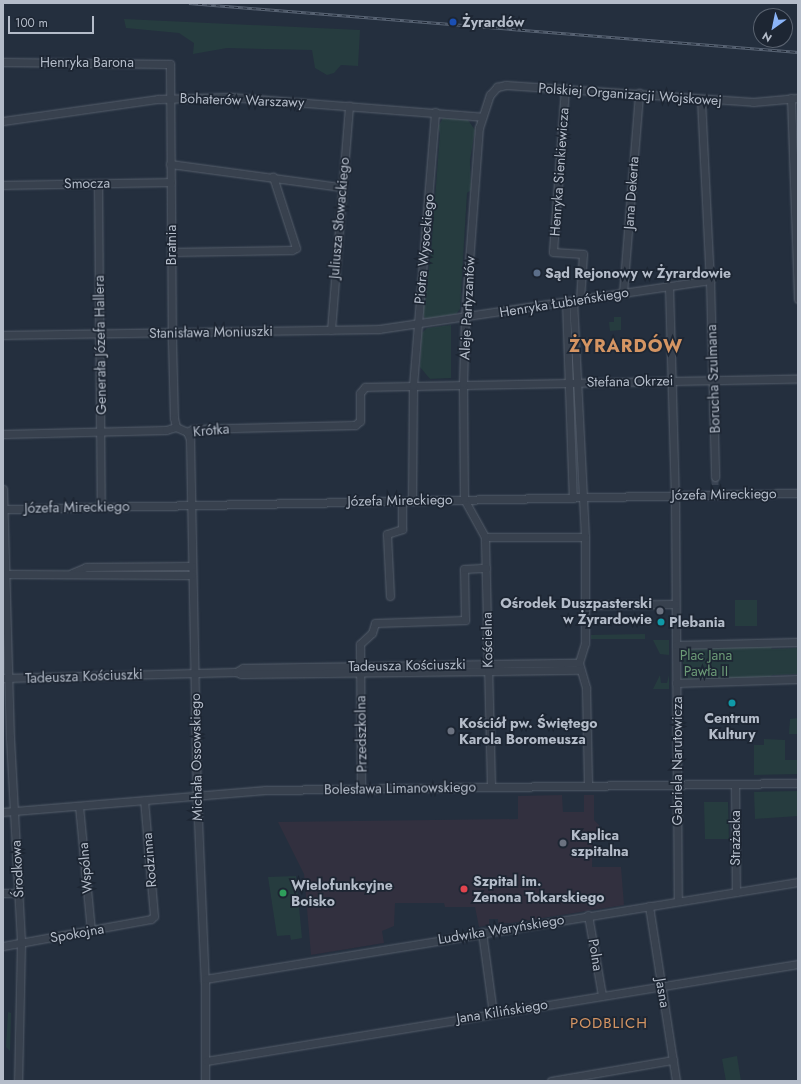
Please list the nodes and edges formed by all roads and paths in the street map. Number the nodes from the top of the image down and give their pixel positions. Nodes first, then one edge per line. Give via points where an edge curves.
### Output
1 (3, 62) edge
2 (170, 64) joint
3 (565, 88) junction
4 (639, 93) junction
5 (170, 98) junction
6 (795, 98) edge
7 (701, 99) junction
8 (349, 106) junction
9 (435, 112) junction
10 (482, 117) junction
11 (3, 121) edge
12 (170, 164) junction
13 (273, 177) junction
14 (171, 182) junction
15 (98, 183) junction
16 (3, 185) edge
17 (342, 187) junction
18 (172, 252) junction
19 (710, 280) junction
20 (669, 286) junction
21 (623, 293) junction
22 (798, 298) edge
23 (573, 301) junction
24 (465, 317) junction
25 (418, 324) junction
26 (331, 330) junction
27 (172, 332) junction
28 (99, 333) junction
29 (3, 335) edge
30 (798, 379) edge
31 (712, 380) junction
32 (671, 381) junction
33 (569, 382) junction
34 (578, 382) junction
35 (463, 384) junction
36 (413, 386) junction
37 (176, 427) junction
38 (101, 432) junction
39 (187, 432) junction
40 (3, 434) edge
41 (715, 477) tunnel mouth
42 (3, 489) edge
43 (798, 493) edge
44 (674, 495) junction
45 (583, 497) junction
46 (573, 498) junction
47 (464, 499) junction
48 (412, 500) junction
49 (402, 501) junction
50 (190, 505) junction
51 (101, 507) junction
52 (3, 509) edge
53 (585, 536) junction
54 (485, 537) junction
55 (192, 566) junction
56 (486, 568) junction
57 (6, 574) junction
58 (66, 575) junction
59 (192, 575) junction
60 (390, 596) dead end
61 (676, 604) junction
62 (585, 605) junction
63 (798, 642) edge
64 (676, 645) junction
65 (488, 667) junction
66 (579, 667) junction
67 (360, 673) junction
68 (195, 674) junction
69 (5, 678) edge
70 (798, 679) edge
71 (676, 684) junction
72 (798, 783) edge
73 (677, 784) junction
74 (735, 784) junction
75 (588, 785) junction
76 (491, 786) junction
77 (361, 788) junction
78 (197, 796) junction
79 (144, 800) junction
80 (79, 806) junction
81 (3, 812) edge
82 (14, 812) junction
83 (798, 882) edge
84 (736, 892) junction
85 (3, 893) edge
86 (18, 893) junction
87 (678, 901) junction
88 (649, 906) junction
89 (588, 915) junction
90 (151, 919) joint
91 (91, 930) junction
92 (482, 932) junction
93 (21, 943) junction
94 (3, 946) edge
95 (798, 964) edge
96 (205, 979) junction
97 (662, 986) junction
98 (602, 995) junction
99 (493, 1013) junction
100 (673, 1060) junction
101 (206, 1061) junction
102 (18, 1081) edge
103 (205, 1081) edge
104 (551, 1081) edge
105 (676, 1081) edge

1 - 2 street, Henryka Barona
2 - 5 street, Bratnia
3 - 4 street, Polskiej Organizacji Wojskowej
3 - 10 street, Polskiej Organizacji Wojskowej via 499,86 490,95
3 - 23 street, Henryka Sienkiewicza via 553,252 583,254
4 - 7 street, Polskiej Organizacji Wojskowej
4 - 21 street, Jana Dekerta
5 - 8 street, Bohaterów Warszawy via 251,98
5 - 11 street, Bohaterów Warszawy
5 - 12 street, Bratnia
6 - 7 street, Polskiej Organizacji Wojskowej via 753,102
6 - 22 street
7 - 19 street, Borucha Szulmana
8 - 9 street, Bohaterów Warszawy
8 - 17 street, Juliusza Słowackiego
9 - 10 street, Bohaterów Warszawy
9 - 25 street, Piotra Wysockiego
10 - 24 street, Aleje Partyzantów
12 - 13 street
12 - 14 street, Bratnia
13 - 17 street
13 - 18 street via 296,248
14 - 15 street, Smocza
14 - 18 street, Bratnia
15 - 16 street, Smocza
15 - 28 street, Generała Józefa Hallera
17 - 26 street, Juliusza Słowackiego
18 - 27 street, Bratnia
19 - 20 street, Henryka Łubieńskiego
19 - 31 street, Borucha Szulmana
20 - 21 street, Henryka Łubieńskiego
20 - 32 street, Gabriela Narutowicza
21 - 23 street, Henryka Łubieńskiego
23 - 24 street, Henryka Łubieńskiego
23 - 33 street
23 - 34 street
24 - 25 street, Henryka Łubieńskiego
24 - 35 street, Aleje Partyzantów
25 - 26 street, Stanisława Moniuszki
25 - 36 street, Piotra Wysockiego
26 - 27 street, Stanisława Moniuszki
27 - 28 street, Stanisława Moniuszki
27 - 37 street, Bratnia
28 - 29 street, Stanisława Moniuszki
28 - 38 street, Generała Józefa Hallera
30 - 31 street, Stefana Okrzei
31 - 32 street, Stefana Okrzei
31 - 41 street, Borucha Szulmana
32 - 34 street, Stefana Okrzei
32 - 44 street, Gabriela Narutowicza
33 - 34 street, Stefana Okrzei
33 - 35 street, Stefana Okrzei
33 - 46 street
34 - 45 street
35 - 36 street
35 - 47 street, Aleje Partyzantów
36 - 39 street, Krótka via 365,387 360,393 360,421 355,424 193,429
36 - 48 street, Piotra Wysockiego
37 - 38 street, Krótka via 166,430
37 - 39 street, Krótka
38 - 40 street, Krótka
38 - 51 street, Generała Józefa Hallera
39 - 50 street, Michała Ossowskiego
42 - 52 street, Środkowa
43 - 44 street, Józefa Mireckiego via 715,491
44 - 45 street, Józefa Mireckiego
44 - 61 street, Gabriela Narutowicza
45 - 46 street, Józefa Mireckiego
45 - 53 street
46 - 47 street, Józefa Mireckiego
47 - 48 street, Józefa Mireckiego
47 - 54 street, Kościelna
48 - 49 street, Józefa Mireckiego
49 - 50 street, Józefa Mireckiego
49 - 60 street via 402,529 387,534
50 - 51 street, Józefa Mireckiego
50 - 55 street, Michała Ossowskiego
51 - 52 street, Józefa Mireckiego
52 - 57 street, Środkowa
53 - 54 street
53 - 62 street
54 - 56 street, Kościelna
55 - 58 street via 86,567
55 - 59 street, Michała Ossowskiego
56 - 65 street, Kościelna
56 - 67 street, Przedszkolna via 464,569 465,620 375,623 372,633 359,646
57 - 58 street
57 - 69 street, Środkowa
58 - 59 street
59 - 68 street, Michała Ossowskiego
61 - 62 street
61 - 64 street, Gabriela Narutowicza
62 - 66 street via 585,643
63 - 64 street
64 - 71 street, Gabriela Narutowicza
65 - 66 street, Tadeusza Kościuszki
65 - 67 street, Tadeusza Kościuszki
65 - 76 street, Kościelna
66 - 75 street via 586,688
67 - 68 street, Tadeusza Kościuszki
67 - 77 street, Przedszkolna
68 - 69 street, Tadeusza Kościuszki
68 - 78 street, Michała Ossowskiego
69 - 82 street, Środkowa
70 - 71 street
71 - 73 street, Gabriela Narutowicza
72 - 74 street, Bolesława Limanowskiego
73 - 74 street, Bolesława Limanowskiego
73 - 75 street, Bolesława Limanowskiego
73 - 87 street, Gabriela Narutowicza
74 - 84 street, Strażacka
75 - 76 street, Bolesława Limanowskiego
76 - 77 street, Bolesława Limanowskiego
77 - 78 street, Bolesława Limanowskiego via 267,790
78 - 79 street, Bolesława Limanowskiego
78 - 96 street, Michała Ossowskiego
79 - 80 street, Bolesława Limanowskiego
79 - 90 street, Rodzinna via 154,916
80 - 82 street, Bolesława Limanowskiego
80 - 91 street, Wspólna
81 - 82 street, Bolesława Limanowskiego
82 - 86 street, Środkowa
83 - 84 street, Ludwika Waryńskiego
84 - 87 street, Ludwika Waryńskiego
85 - 86 street
86 - 93 street, Środkowa
87 - 88 street, Ludwika Waryńskiego
88 - 89 street, Ludwika Waryńskiego
88 - 97 street, Jasna
89 - 92 street, Ludwika Waryńskiego
89 - 98 street, Polna
90 - 91 street, Spokojna
91 - 93 street, Spokojna
92 - 96 street, Ludwika Waryńskiego
92 - 99 street
93 - 94 street, Spokojna
93 - 102 street, Środkowa
95 - 97 street, Jana Kilińskiego
96 - 101 street, Michała Ossowskiego
97 - 98 street, Jana Kilińskiego
97 - 100 street, Jasna
98 - 99 street, Jana Kilińskiego
99 - 101 street, Jana Kilińskiego
100 - 104 street
100 - 105 street, Jasna
101 - 103 street, Michała Ossowskiego

